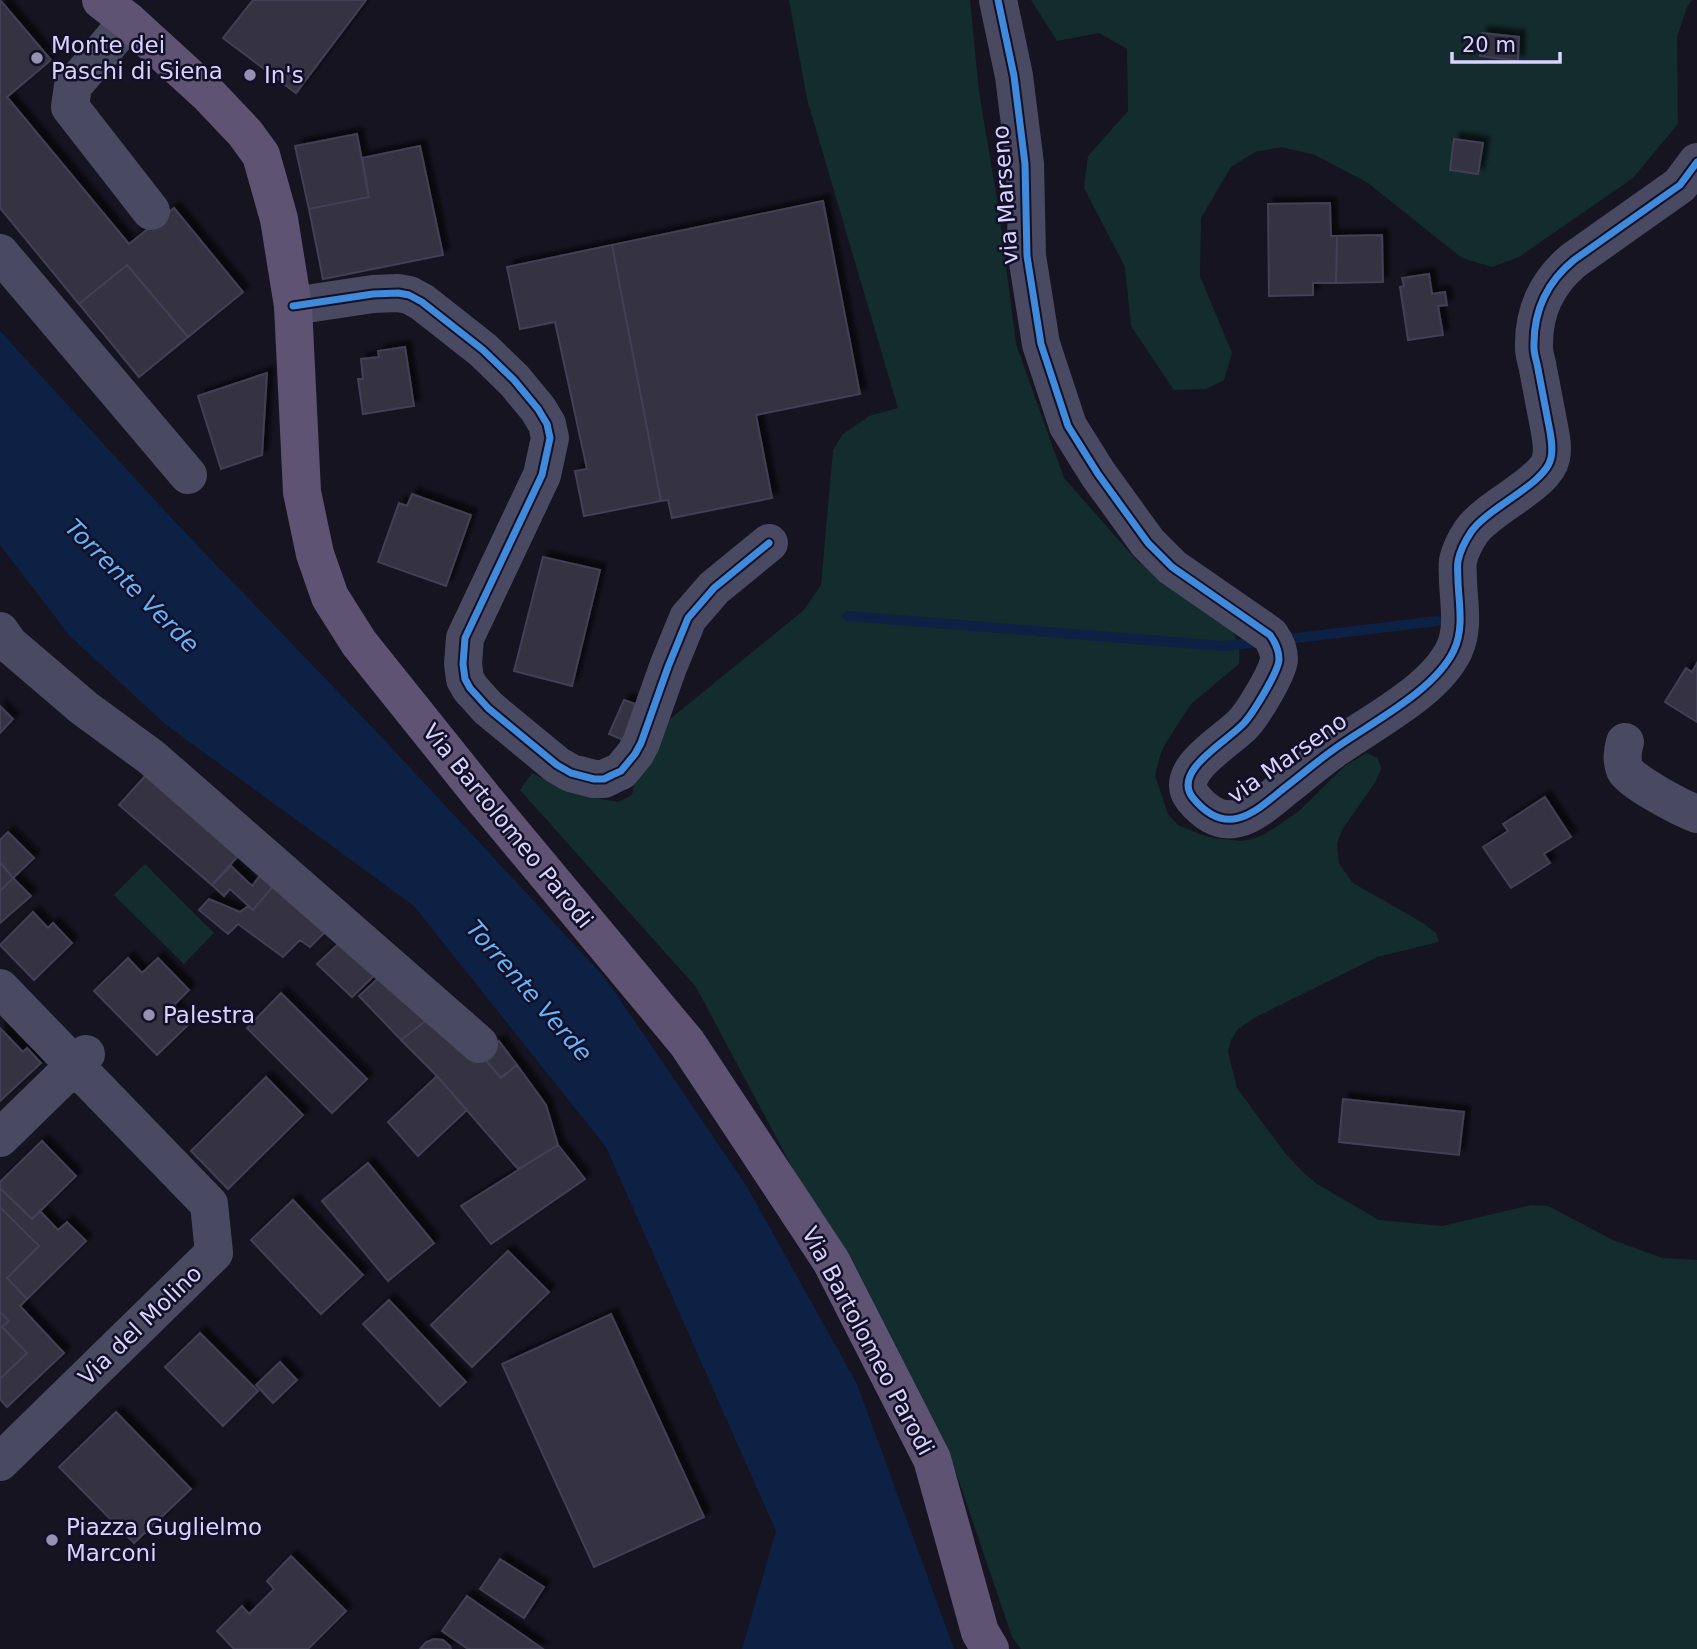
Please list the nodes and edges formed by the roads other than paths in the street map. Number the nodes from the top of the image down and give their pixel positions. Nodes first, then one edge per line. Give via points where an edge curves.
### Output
1 (998, 0) edge
2 (115, 10) edge
3 (1697, 162) edge
4 (151, 211) dead end
5 (0, 253) edge
6 (293, 306) junction
7 (188, 475) dead end
8 (769, 543) dead end
9 (0, 631) edge
10 (1625, 742) dead end
11 (1697, 814) edge
12 (0, 988) edge
13 (479, 1044) dead end
14 (81, 1060) junction
15 (0, 1138) edge
16 (6, 1456) edge
17 (990, 1649) edge

1 - 3 street, via Marseno via 1022,139 1027,256 1041,344 1068,426 1148,543 1172,567 1270,635 1278,649 1279,663 1244,723 1196,765 1188,780 1191,796 1218,817 1246,816 1421,690 1438,672 1454,650 1460,631 1457,563 1464,545 1483,517 1534,481 1551,459 1534,348 1543,298 1560,271 1680,186
2 - 4 street via 73,86 69,107
2 - 6 main road, Via Bartolomeo Parodi via 208,94 261,155 279,219
5 - 7 street
6 - 8 street via 373,294 409,295 483,350 514,380 547,424 550,438 542,475 465,638 464,671 470,688 488,708 571,773 604,779 621,771 641,743 688,618 715,588
6 - 17 main road, Via Bartolomeo Parodi via 302,492 330,597 359,643 687,1043 831,1261 932,1459 980,1632
9 - 13 street
10 - 11 street via 1626,772
12 - 14 street
14 - 15 street
14 - 16 street, Via del Molino via 209,1204 214,1253

